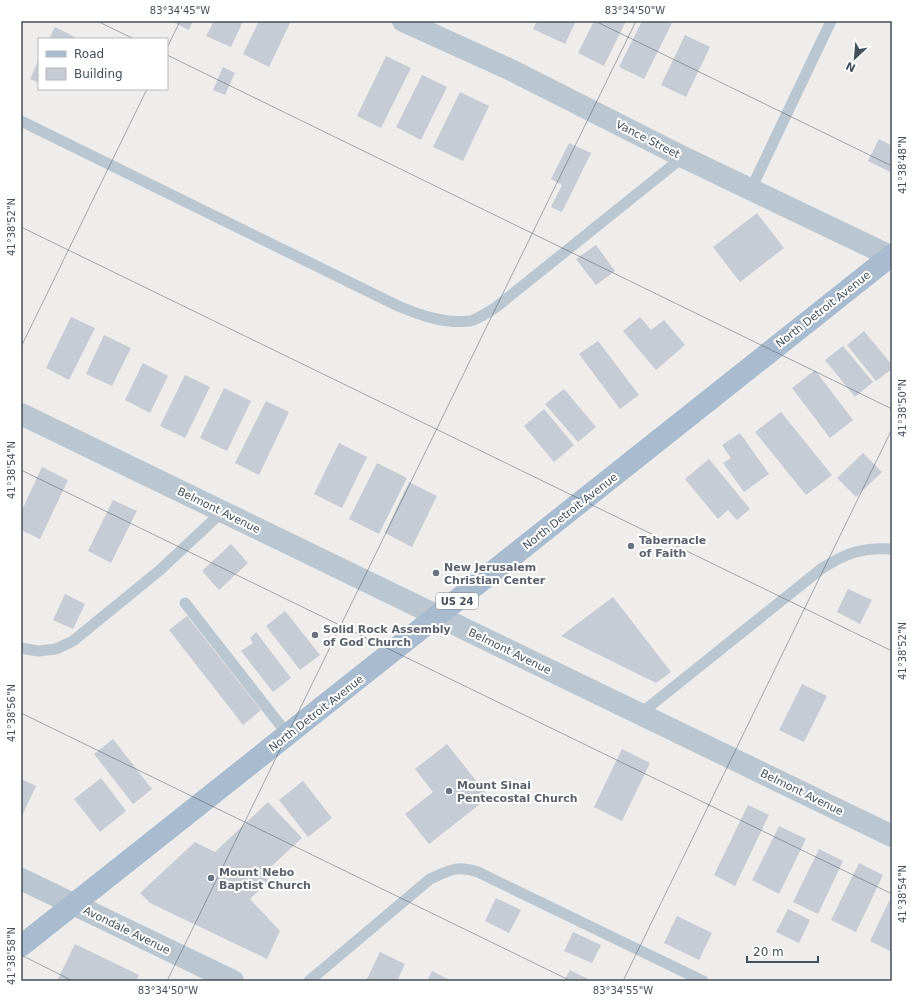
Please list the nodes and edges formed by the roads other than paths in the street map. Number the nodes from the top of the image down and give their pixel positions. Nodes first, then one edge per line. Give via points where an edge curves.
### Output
1 (404, 21) edge
2 (831, 21) edge
3 (21, 121) edge
4 (683, 157) junction
5 (751, 189) junction
6 (891, 256) edge
7 (21, 414) edge
8 (222, 512) junction
9 (892, 549) edge
10 (185, 603) dead end
11 (438, 616) junction
12 (21, 648) edge
13 (640, 714) junction
14 (288, 735) junction
15 (892, 836) edge
16 (21, 879) edge
17 (74, 904) junction
18 (21, 946) edge
19 (233, 981) edge
20 (310, 981) edge
21 (703, 981) edge

1 - 4 street, Vance Street via 509,69
2 - 5 lane
3 - 4 lane via 396,305 422,317 448,321 472,321 495,308
4 - 5 street, Vance Street
5 - 6 street, Vance Street
6 - 11 main road, North Detroit Avenue / US 24
7 - 8 street, Belmont Avenue
8 - 11 street, Belmont Avenue
8 - 12 lane via 160,570 73,641 56,649 38,651
9 - 13 lane via 858,550 840,557
10 - 14 lane
11 - 13 street, Belmont Avenue
11 - 14 main road, North Detroit Avenue / US 24
13 - 15 street, Belmont Avenue
14 - 17 main road, North Detroit Avenue / US 24
16 - 17 street, Avondale Avenue
17 - 18 main road, North Detroit Avenue / US 24
17 - 19 street, Avondale Avenue
20 - 21 lane via 430,879 463,867

